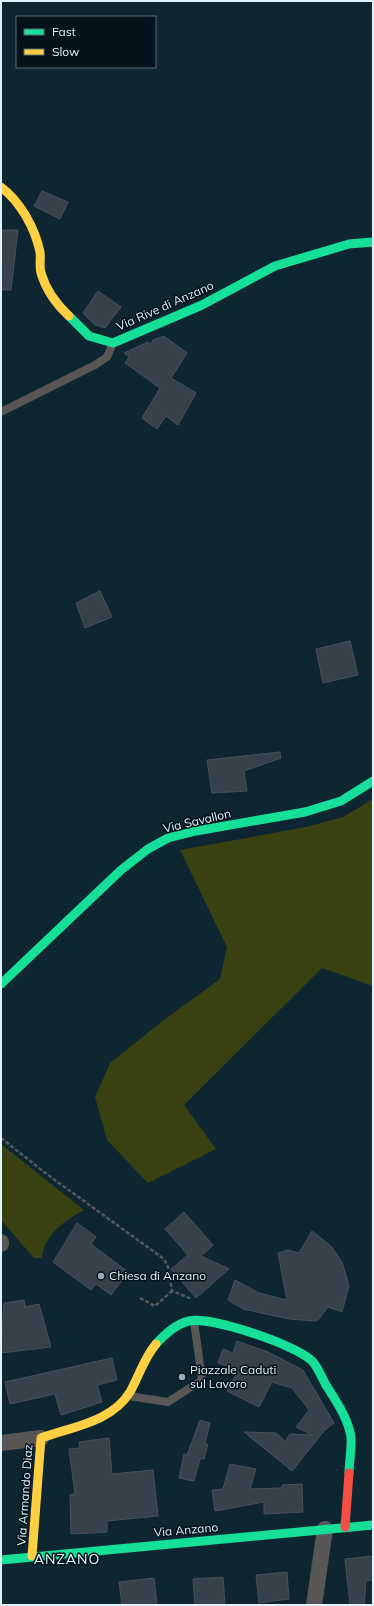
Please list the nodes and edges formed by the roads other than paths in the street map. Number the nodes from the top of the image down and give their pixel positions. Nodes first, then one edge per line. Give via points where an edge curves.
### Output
1 (1, 187) edge
2 (373, 242) edge
3 (113, 343) junction
4 (1, 412) edge
5 (373, 781) edge
6 (1, 984) edge
7 (194, 1320) junction
8 (128, 1395) junction
9 (42, 1438) junction
10 (1, 1443) edge
11 (373, 1525) edge
12 (345, 1527) junction
13 (325, 1530) junction
14 (32, 1556) junction
15 (1, 1560) edge
16 (314, 1605) edge

1 - 3 street, Via Rive di Anzano via 8,192 28,219 40,252 40,271 47,289 59,306 89,336
2 - 3 street, Via Rive di Anzano via 349,244 275,266 202,305
3 - 4 lane via 107,357
5 - 6 street, Via Savallon via 341,801 305,812 168,838 121,870
7 - 8 street, Via Armando Diaz via 168,1332 151,1350
7 - 8 lane via 202,1380 168,1402
7 - 12 street, Via Armando Diaz via 214,1321 282,1344 312,1361 347,1421 351,1438
8 - 9 street, Via Armando Diaz via 119,1406 104,1416
9 - 10 street
9 - 14 street, Via Armando Diaz
11 - 12 street, Via Anzano
12 - 13 street, Via Anzano
13 - 14 street, Via Anzano
13 - 16 street
14 - 15 street, Via Anzano

